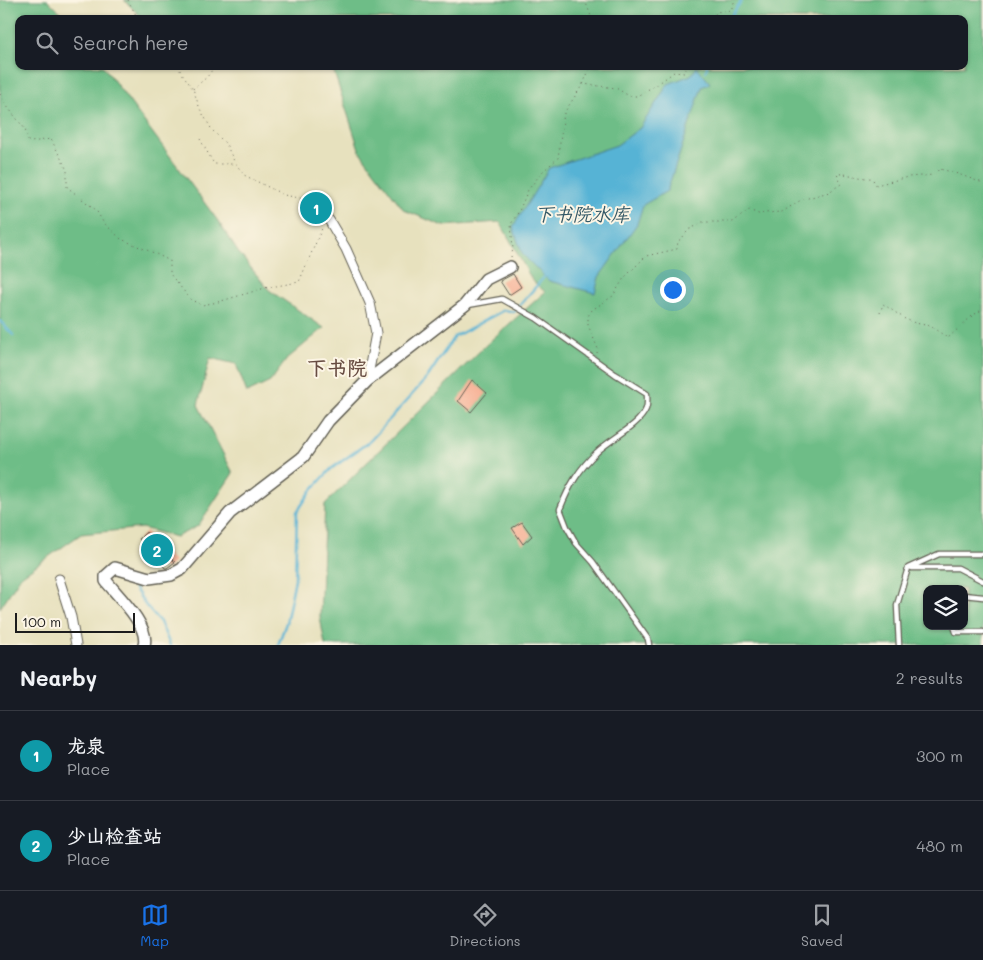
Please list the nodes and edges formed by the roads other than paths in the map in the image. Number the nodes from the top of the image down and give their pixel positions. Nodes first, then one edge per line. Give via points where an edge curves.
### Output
1 (328, 219) road end
2 (510, 267) road end
3 (465, 305) junction
4 (367, 381) junction
5 (983, 554) edge
6 (908, 568) junction
7 (60, 579) dead end
8 (983, 581) edge
9 (968, 595) edge
10 (983, 597) edge
11 (955, 630) edge
12 (983, 632) edge
13 (76, 645) edge
14 (144, 645) edge
15 (649, 645) edge
16 (899, 645) edge

1 - 4 street via 346,249 370,303 376,333
2 - 3 street via 486,280
3 - 4 street
3 - 15 lane via 502,299 646,394 646,410 582,468 568,487 560,509 576,543 593,562 648,639
4 - 14 street via 328,421 303,457 230,513 182,569 171,575 149,578 115,568 106,576 106,581 142,629
5 - 6 lane via 939,554
6 - 8 lane via 958,568
6 - 16 lane via 897,605
7 - 13 street
9 - 10 lane
11 - 12 lane

